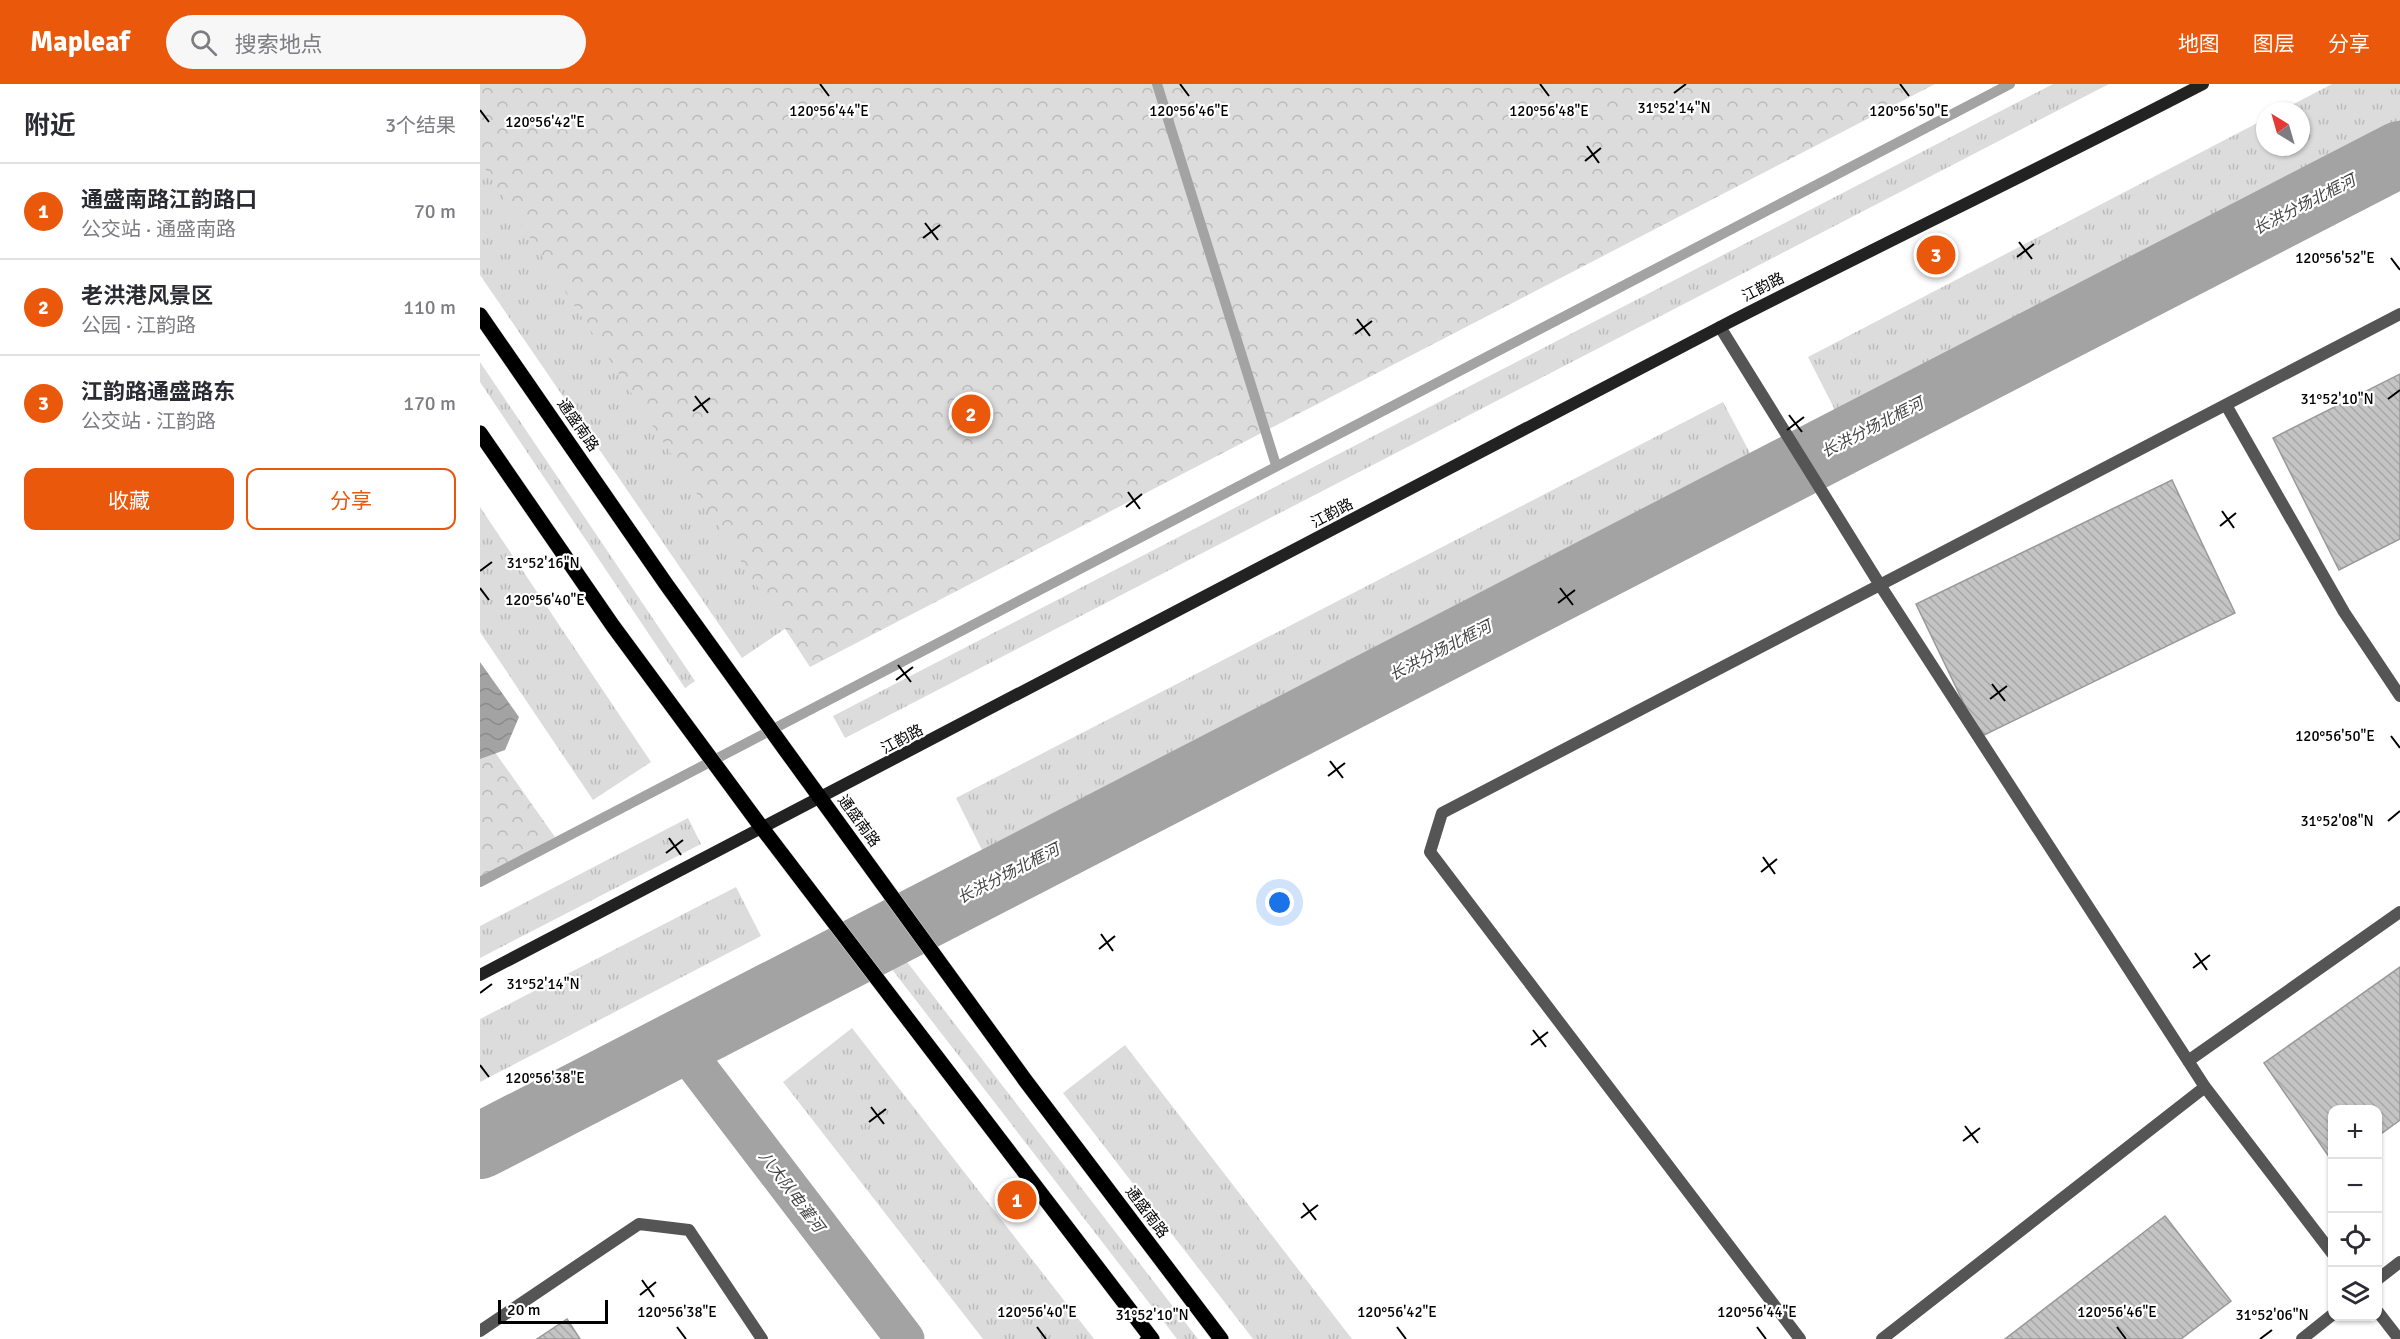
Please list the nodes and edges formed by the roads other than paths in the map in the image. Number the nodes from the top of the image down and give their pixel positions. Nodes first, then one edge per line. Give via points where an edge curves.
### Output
1 (2203, 84) edge
2 (2400, 314) edge
3 (480, 315) edge
4 (1720, 327) junction
5 (2226, 405) junction
6 (480, 433) edge
7 (1880, 585) junction
8 (2400, 696) edge
9 (819, 796) junction
10 (762, 828) junction
11 (2400, 912) edge
12 (480, 975) edge
13 (2188, 1061) junction
14 (2205, 1087) junction
15 (2328, 1248) edge
16 (2400, 1262) edge
17 (2382, 1276) edge
18 (2382, 1317) edge
19 (2328, 1318) edge
20 (480, 1331) edge
21 (762, 1339) edge
22 (1152, 1339) edge
23 (1221, 1339) edge
24 (1800, 1339) edge
25 (1882, 1339) edge
26 (2302, 1339) edge
27 (2399, 1339) edge

1 - 4 street, 江韵路
2 - 5 lane
3 - 9 main road, 通盛南路
4 - 7 lane
4 - 9 street, 江韵路
5 - 7 lane
5 - 8 lane via 2344,612
6 - 10 main road via 613,626
7 - 13 lane
7 - 24 lane via 1442,813 1430,852
9 - 10 street, 江韵路
9 - 23 main road, 通盛南路 via 1025,1080
10 - 12 street, 江韵路
10 - 22 main road
11 - 13 lane
13 - 14 lane
14 - 15 lane
14 - 25 lane
16 - 17 lane
18 - 27 lane
19 - 26 lane
20 - 21 lane via 639,1224 689,1230

